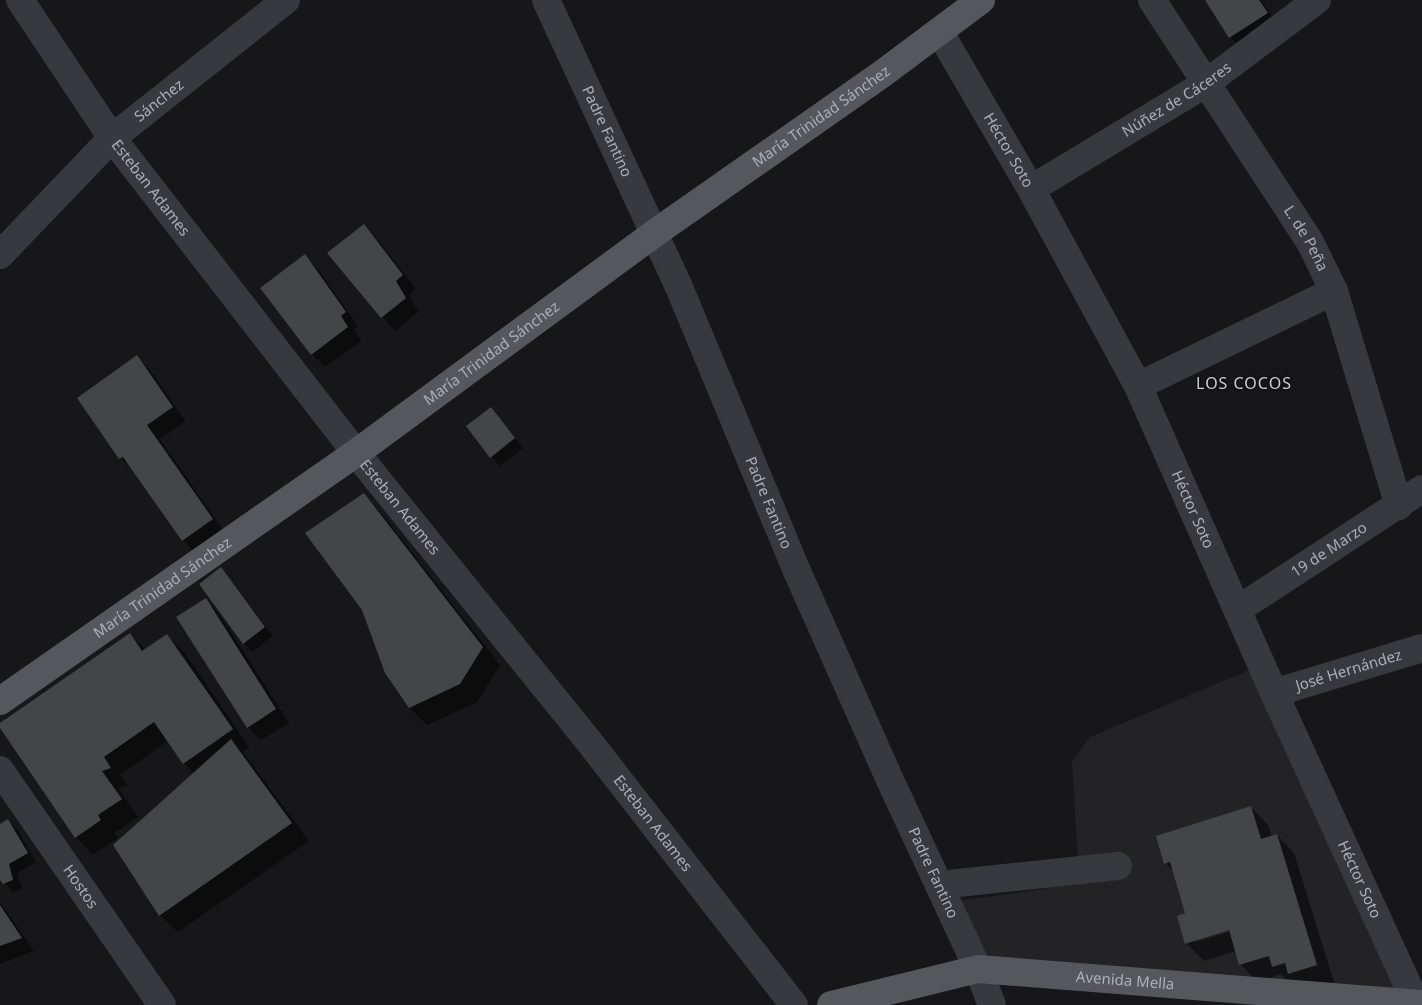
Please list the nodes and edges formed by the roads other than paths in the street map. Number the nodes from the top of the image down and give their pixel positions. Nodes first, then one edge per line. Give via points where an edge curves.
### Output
1 (3, 0) edge
2 (20, 0) edge
3 (286, 0) edge
4 (546, 0) edge
5 (981, 0) edge
6 (1152, 0) edge
7 (1317, 0) edge
8 (0, 3) edge
9 (939, 32) junction
10 (1205, 84) junction
11 (112, 138) junction
12 (1031, 189) junction
13 (655, 233) junction
14 (0, 255) edge
15 (1334, 291) junction
16 (1138, 386) junction
17 (356, 453) junction
18 (1422, 489) edge
19 (1399, 506) junction
20 (1237, 610) junction
21 (1422, 648) edge
22 (1274, 693) junction
23 (0, 702) edge
24 (0, 770) edge
25 (1118, 866) dead end
26 (939, 885) junction
27 (978, 969) junction
28 (1260, 998) edge
29 (1419, 1004) edge
30 (162, 1005) edge
31 (794, 1005) edge
32 (831, 1005) edge
33 (992, 1005) edge

1 - 8 street
2 - 11 street, Esteban Adames
3 - 11 street, Sánchez
4 - 13 street, Padre Fantino
5 - 9 main road, María Trinidad Sánchez
6 - 10 street, L. de Peña
7 - 10 street, Núñez de Cáceres
9 - 12 street, Héctor Soto
9 - 13 main road, María Trinidad Sánchez
10 - 12 street, Núñez de Cáceres
10 - 15 street, L. de Peña via 1310,242
11 - 14 street, Sánchez
11 - 17 street, Esteban Adames
12 - 16 street, Héctor Soto
13 - 17 main road, María Trinidad Sánchez
13 - 26 street, Padre Fantino via 796,569
15 - 16 street
15 - 19 street, L. de Peña
16 - 20 street, Héctor Soto
17 - 23 main road, María Trinidad Sánchez
17 - 31 street, Esteban Adames via 591,744
18 - 19 street, 19 de Marzo
19 - 20 street, 19 de Marzo
20 - 22 street, Héctor Soto
21 - 22 street, José Hernández
22 - 29 street, Héctor Soto
24 - 30 street, Hostos
25 - 26 street
26 - 27 street, Padre Fantino
27 - 28 main road, Avenida Mella
27 - 32 main road, Avenida Mella
27 - 33 street, Padre Fantino
28 - 29 main road, Avenida Mella

